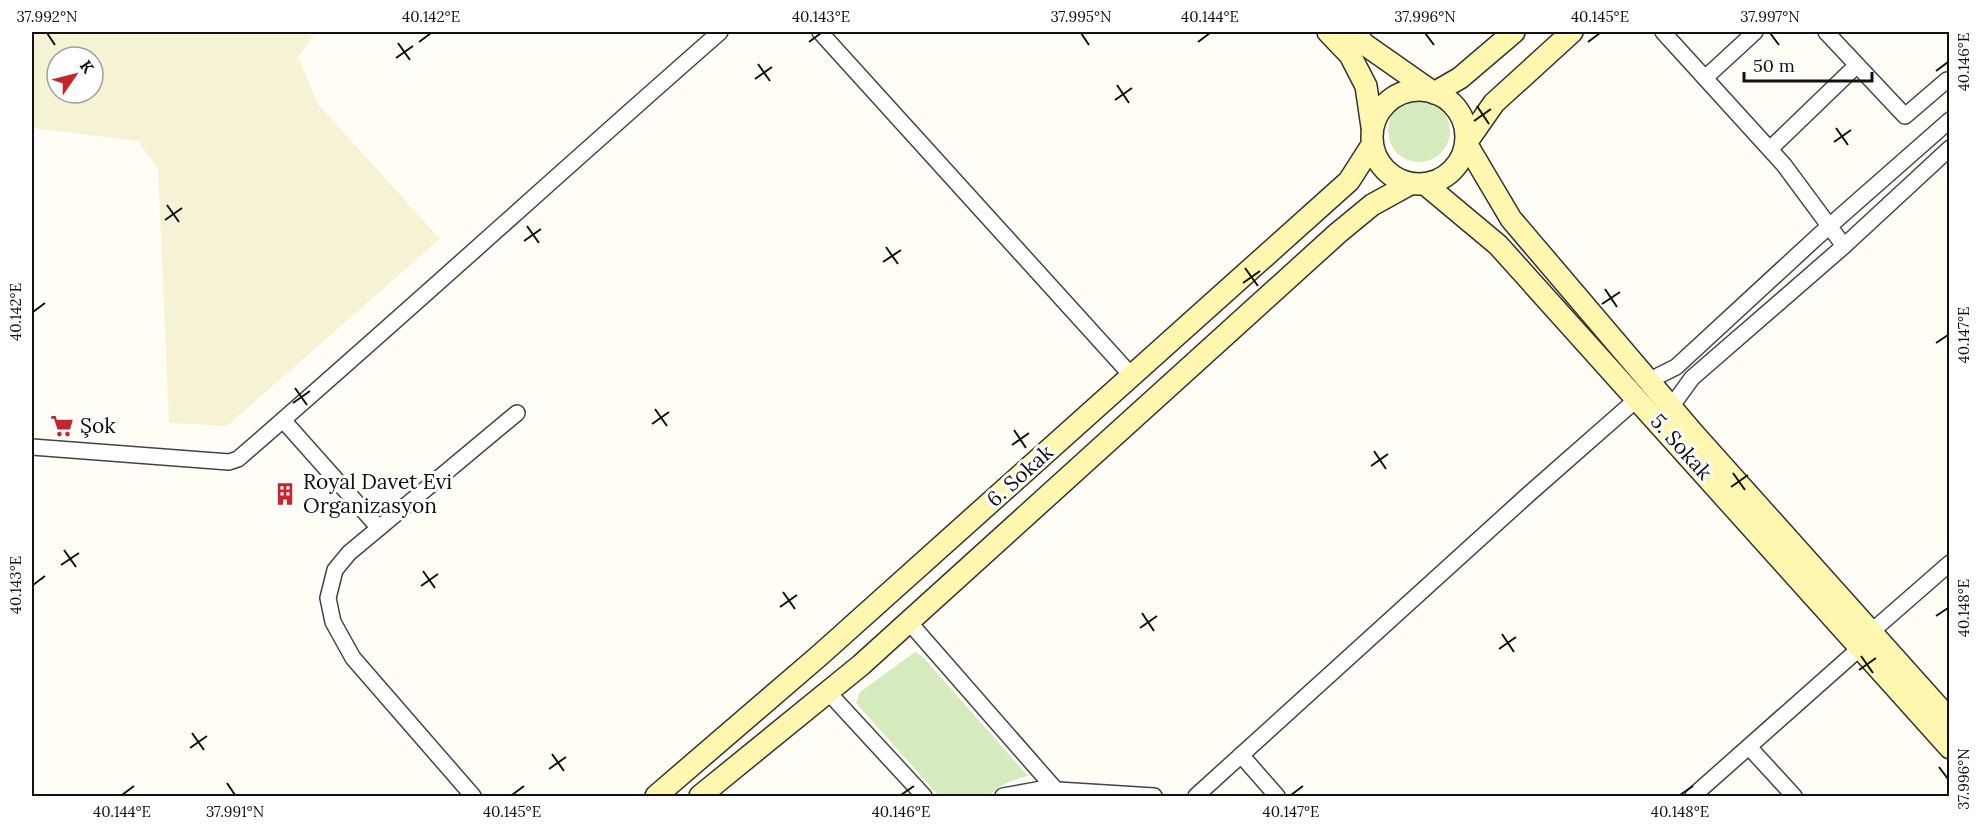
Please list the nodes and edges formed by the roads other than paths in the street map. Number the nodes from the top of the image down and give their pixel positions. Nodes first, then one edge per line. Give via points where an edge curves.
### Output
1 (720, 32) edge
2 (820, 32) edge
3 (1328, 32) edge
4 (1354, 32) edge
5 (1514, 32) edge
6 (1572, 32) edge
7 (1663, 32) edge
8 (1755, 32) edge
9 (1826, 32) edge
10 (1856, 66) junction
11 (1706, 78) junction
12 (1947, 80) dead end
13 (1434, 93) junction
14 (1950, 120) edge
15 (1372, 136) junction
16 (1466, 143) junction
17 (1950, 148) edge
18 (1770, 149) junction
19 (1418, 184) junction
20 (1829, 226) junction
21 (1844, 246) junction
22 (1131, 375) junction
23 (1648, 381) junction
24 (1637, 399) junction
25 (1671, 407) junction
26 (516, 413) dead end
27 (283, 420) junction
28 (32, 447) edge
29 (1754, 516) junction
30 (379, 528) junction
31 (1950, 563) edge
32 (909, 622) junction
33 (1866, 640) junction
34 (828, 692) junction
35 (1950, 720) edge
36 (1749, 747) junction
37 (1950, 748) edge
38 (1241, 755) junction
39 (1056, 790) junction
40 (473, 796) edge
41 (656, 796) edge
42 (700, 796) edge
43 (924, 796) edge
44 (1003, 796) edge
45 (1154, 796) edge
46 (1196, 796) edge
47 (1277, 796) edge
48 (1693, 796) edge
49 (1794, 796) edge

1 - 27 street
2 - 22 street
3 - 15 street via 1350,55 1366,86
4 - 13 street via 1364,44
5 - 13 street via 1460,78
6 - 16 street via 1494,103
7 - 11 street
8 - 11 street
9 - 10 street
10 - 12 street via 1905,116
10 - 18 street
11 - 18 street
13 - 15 street via 1418,90 1389,100 1378,112
13 - 16 street via 1459,112
14 - 20 street
15 - 19 street via 1376,157 1384,169 1396,179
15 - 22 street, 6. Sokak via 1349,181
16 - 19 street via 1462,158 1452,171 1440,180
16 - 23 street, 5. Sokak via 1511,219
17 - 21 street
18 - 20 street
19 - 24 street, 5. Sokak via 1498,245
19 - 32 street, 6. Sokak via 1372,205 1338,233
20 - 21 street
20 - 23 street via 1676,367
21 - 25 street via 1692,378
22 - 41 street, 6. Sokak via 820,655
23 - 25 street, 5. Sokak
24 - 29 street, 5. Sokak
24 - 38 street
25 - 29 street, 5. Sokak
26 - 30 street
27 - 28 street via 238,459 229,462
27 - 30 street
29 - 33 street, 5. Sokak
30 - 40 street via 335,570 328,598 333,622 353,658
31 - 33 street
32 - 34 street, 6. Sokak
32 - 39 street
33 - 35 street, 5. Sokak
33 - 36 street
33 - 37 street, 5. Sokak
34 - 42 street, 6. Sokak
34 - 43 street
36 - 48 street
36 - 49 street
38 - 46 street
38 - 47 street
39 - 44 street
39 - 45 street

